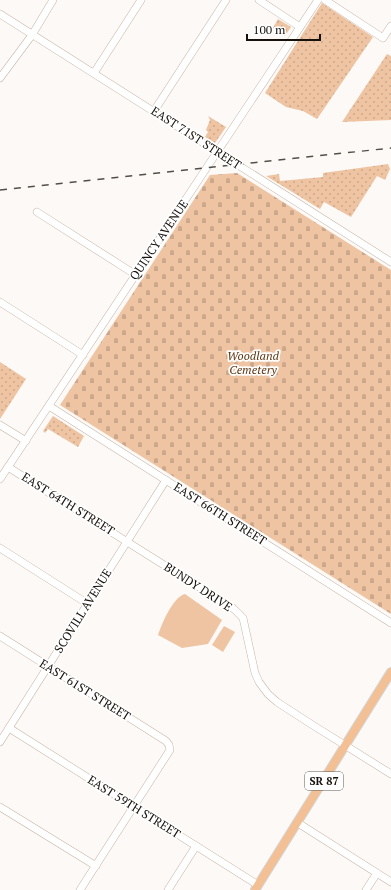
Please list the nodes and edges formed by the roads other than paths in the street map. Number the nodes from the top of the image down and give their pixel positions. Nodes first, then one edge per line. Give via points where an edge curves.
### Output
1 (53, 0) edge
2 (141, 0) edge
3 (226, 0) edge
4 (259, 0) edge
5 (318, 0) edge
6 (325, 0) edge
7 (0, 14) edge
8 (391, 26) edge
9 (300, 27) junction
10 (32, 35) junction
11 (94, 73) junction
12 (0, 78) edge
13 (154, 111) junction
14 (218, 152) junction
15 (37, 212) dead end
16 (391, 262) edge
17 (136, 275) junction
18 (0, 302) edge
19 (83, 354) junction
20 (49, 406) junction
21 (0, 424) edge
22 (26, 441) junction
23 (8, 467) junction
24 (0, 479) edge
25 (166, 480) junction
26 (127, 542) junction
27 (0, 548) edge
28 (88, 604) junction
29 (391, 623) edge
30 (0, 636) edge
31 (49, 667) junction
32 (391, 672) edge
33 (9, 728) junction
34 (0, 742) edge
35 (346, 746) junction
36 (391, 774) edge
37 (0, 806) edge
38 (134, 806) junction
39 (298, 823) junction
40 (196, 846) junction
41 (96, 866) junction
42 (377, 873) junction
43 (391, 882) edge
44 (257, 888) edge
45 (80, 890) edge
46 (168, 890) edge
47 (366, 890) edge

1 - 10 street
2 - 11 street
3 - 13 street
4 - 9 street
5 - 9 street, QUINCY AVENUE
6 - 8 street via 383,38
7 - 10 street, EAST 71ST STREET
9 - 14 street, QUINCY AVENUE
10 - 11 street, EAST 71ST STREET
10 - 12 street
11 - 13 street, EAST 71ST STREET
13 - 14 street, EAST 71ST STREET
14 - 16 street, EAST 71ST STREET
14 - 17 street, QUINCY AVENUE
15 - 17 street
17 - 19 street, QUINCY AVENUE
18 - 19 street
19 - 20 street, QUINCY AVENUE
20 - 22 street, QUINCY AVENUE
20 - 25 street, EAST 66TH STREET
21 - 22 street
22 - 23 street, QUINCY AVENUE
23 - 24 street, QUINCY AVENUE
23 - 26 street, EAST 64TH STREET
25 - 26 street, SCOVILL AVENUE
25 - 29 street, EAST 66TH STREET
26 - 28 street, SCOVILL AVENUE
26 - 35 street, BUNDY DRIVE via 234,609 243,618 255,673 268,694
27 - 28 street
28 - 31 street, SCOVILL AVENUE
30 - 31 street, EAST 61ST STREET
31 - 33 street, SCOVILL AVENUE
31 - 38 street, EAST 61ST STREET via 166,740 170,750
32 - 35 main road, SR 87
33 - 34 street, SCOVILL AVENUE
33 - 38 street, EAST 59TH STREET
35 - 36 street, BUNDY DRIVE
35 - 39 main road, SR 87
37 - 41 street
38 - 40 street, EAST 59TH STREET
38 - 41 street
39 - 42 street
39 - 44 main road, SR 87
40 - 44 street, EAST 59TH STREET
40 - 46 street
41 - 45 street
42 - 43 street
42 - 47 street

